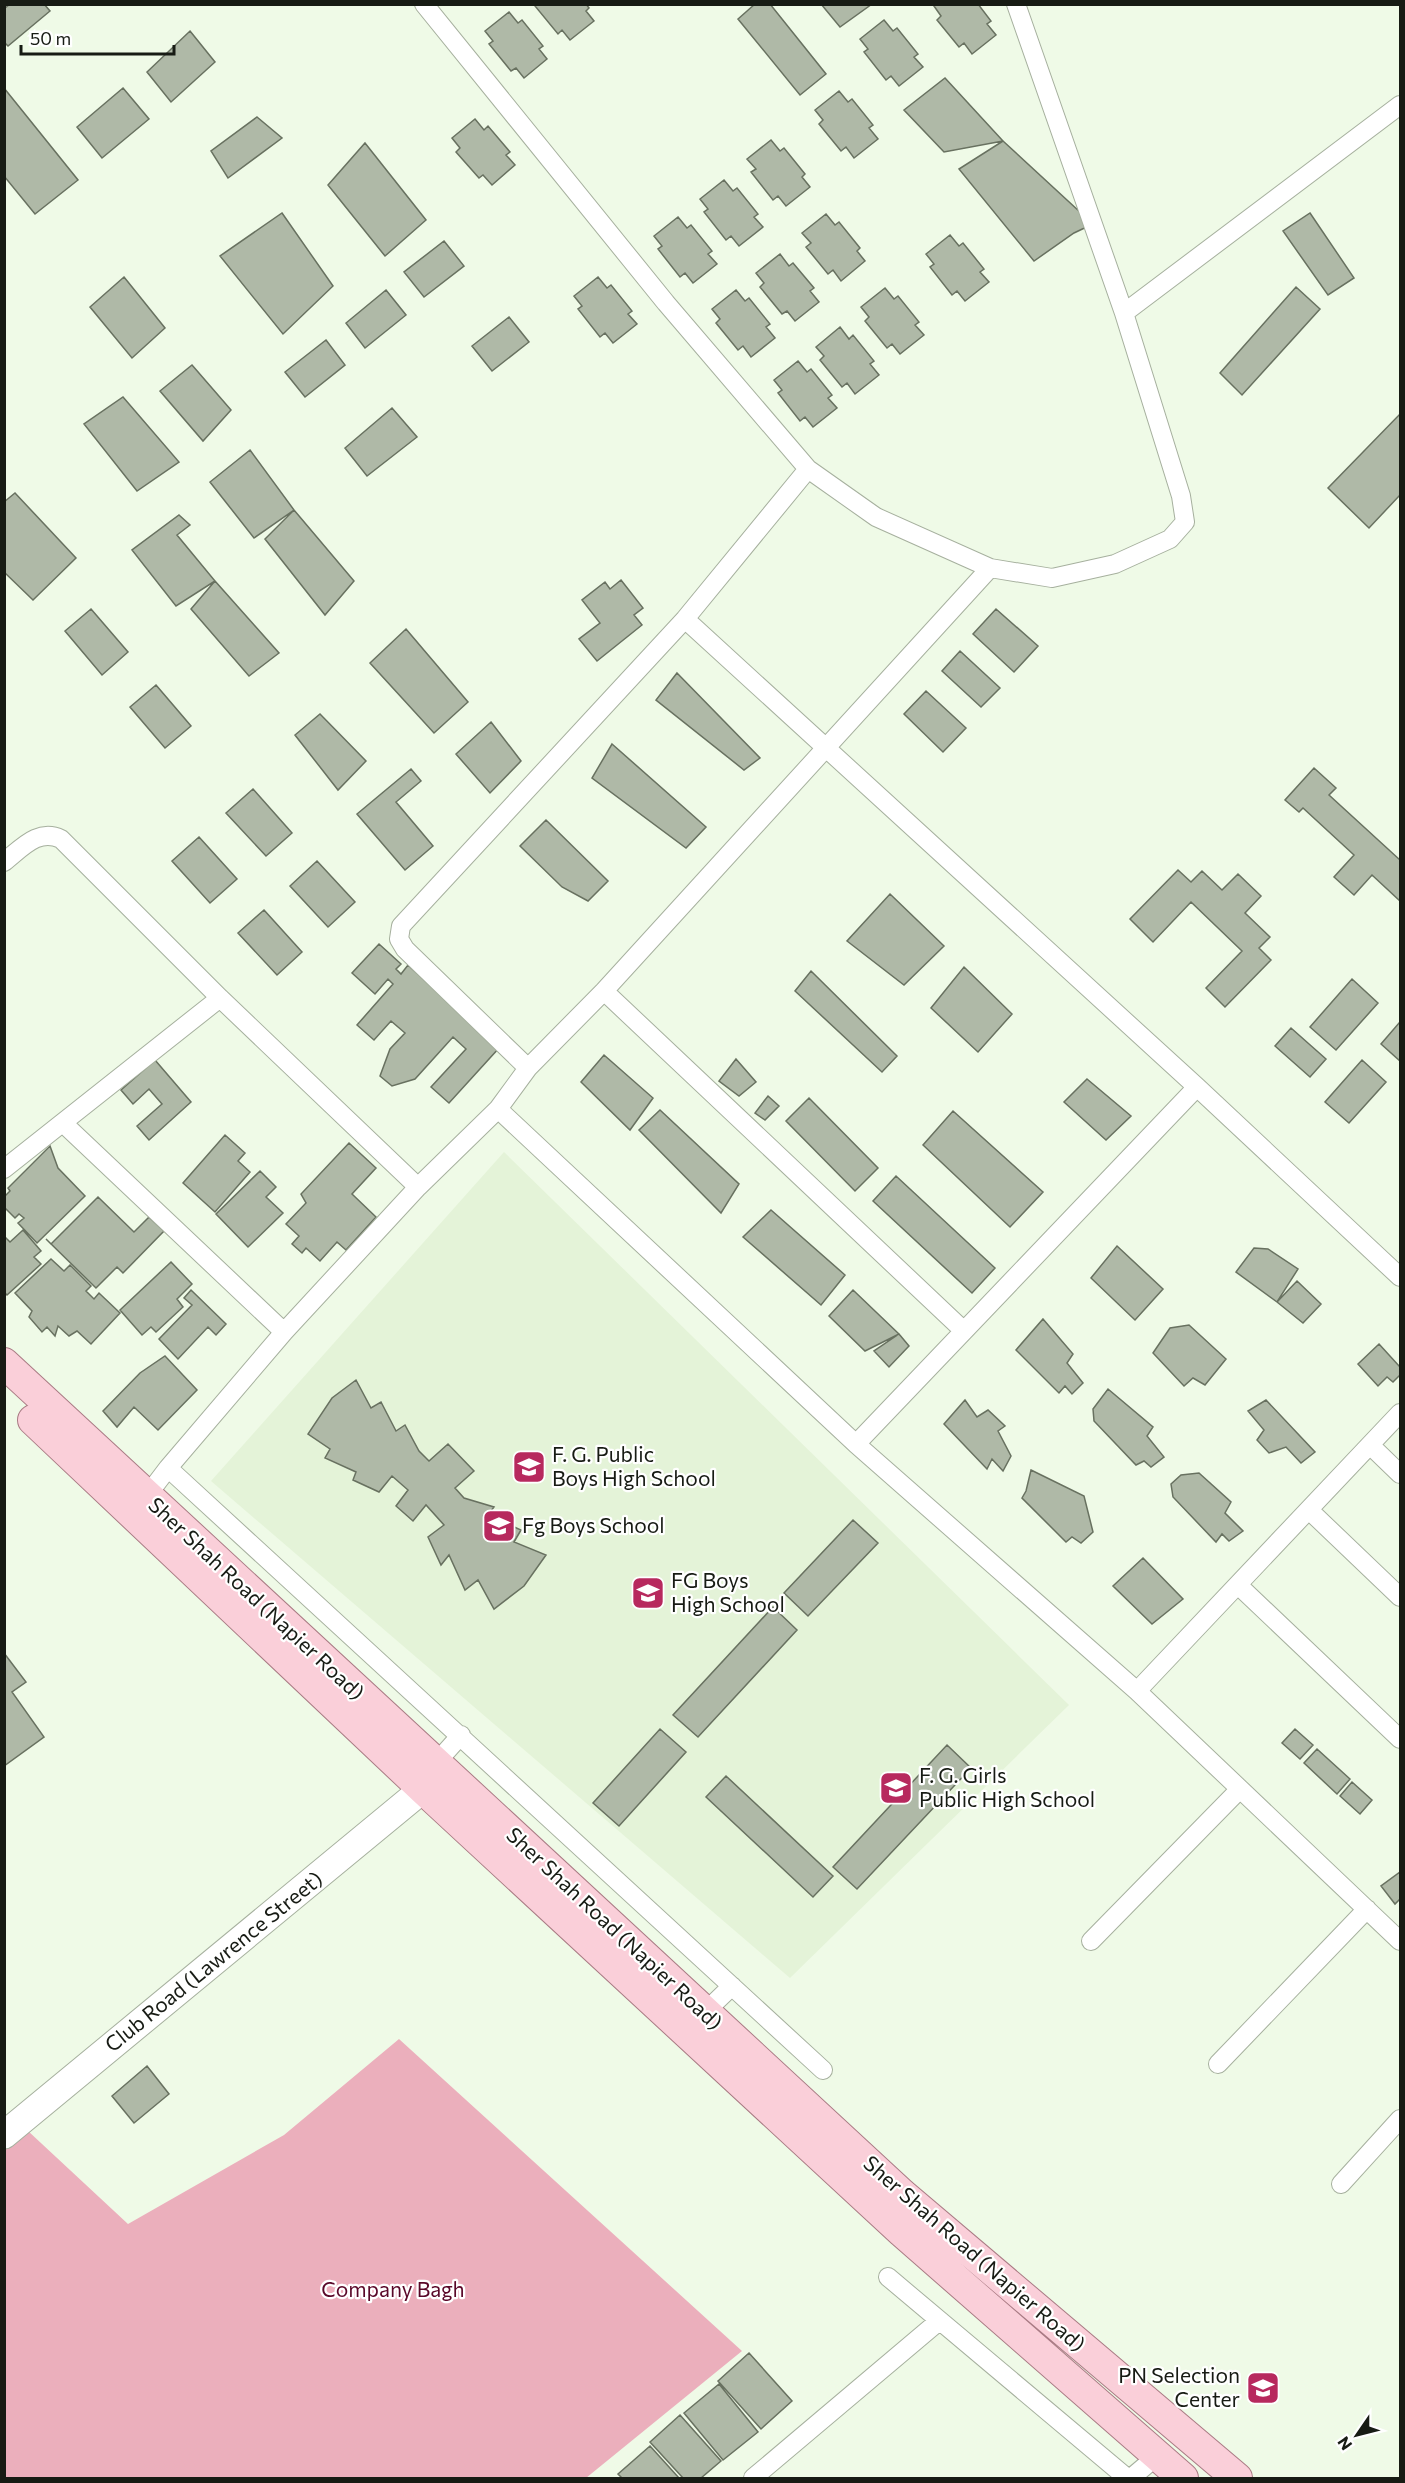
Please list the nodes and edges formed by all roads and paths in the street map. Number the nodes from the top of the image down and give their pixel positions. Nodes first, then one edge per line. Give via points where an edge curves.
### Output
1 (424, 4) edge
2 (1016, 4) edge
3 (1401, 105) edge
4 (1124, 313) junction
5 (808, 469) junction
6 (990, 568) junction
7 (685, 619) junction
8 (826, 750) junction
9 (4, 862) edge
10 (604, 992) junction
11 (220, 998) junction
12 (528, 1068) junction
13 (1197, 1087) junction
14 (498, 1109) junction
15 (64, 1124) junction
16 (4, 1169) edge
17 (418, 1187) junction
18 (1401, 1277) edge
19 (964, 1331) junction
20 (284, 1332) junction
21 (4, 1363) edge
22 (4, 1393) edge
23 (1401, 1413) edge
24 (856, 1444) junction
25 (1370, 1445) junction
26 (168, 1468) junction
27 (1401, 1474) edge
28 (1309, 1510) junction
29 (145, 1511) junction
30 (1238, 1584) junction
31 (1401, 1597) edge
32 (1137, 1691) junction
33 (461, 1735) junction
34 (1401, 1739) edge
35 (429, 1777) junction
36 (1240, 1789) junction
37 (1367, 1909) junction
38 (1091, 1941) dead end
39 (1401, 1941) edge
40 (732, 1986) junction
41 (705, 2012) junction
42 (1218, 2064) dead end
43 (822, 2070) dead end
44 (1401, 2119) edge
45 (4, 2135) edge
46 (1341, 2184) dead end
47 (888, 2277) dead end
48 (939, 2321) junction
49 (1157, 2456) junction
50 (753, 2478) edge
51 (1129, 2478) edge
52 (1183, 2478) edge
53 (1237, 2478) edge

1 - 5 street via 666,303
2 - 4 street
3 - 4 street
4 - 6 street via 1181,496 1185,522 1170,539 1115,564 1052,578
5 - 6 street via 876,517
5 - 7 street
6 - 8 street
7 - 8 street
7 - 12 street via 401,926 399,939 405,949
8 - 10 street
8 - 13 street
9 - 11 street via 40,835 50,833 61,838
10 - 12 street
10 - 19 street
11 - 15 street
11 - 17 street
12 - 14 street
13 - 18 street
13 - 19 street
14 - 17 street
14 - 24 street
15 - 16 street
15 - 20 street
17 - 20 street
19 - 24 street
20 - 26 street
21 - 29 main road, Sher Shah Road (Napier Road)
22 - 29 main road, Sher Shah Road (Napier Road)
23 - 25 street
24 - 32 street
25 - 27 street
25 - 28 street
26 - 29 street
26 - 33 street
28 - 30 street
28 - 31 street
29 - 35 main road, Sher Shah Road (Napier Road)
30 - 32 street
30 - 34 street
32 - 36 street
33 - 35 street
33 - 40 street
35 - 41 main road, Sher Shah Road (Napier Road)
35 - 45 street, Club Road (Lawrence Street)
35 - 49 main road, Sher Shah Road (Napier Road) via 902,2232
36 - 37 street
36 - 38 street
37 - 39 street
37 - 42 street
40 - 41 street
40 - 43 street
41 - 53 main road, Sher Shah Road (Napier Road) via 902,2194
44 - 46 street
47 - 48 street
48 - 50 street
48 - 51 street
49 - 51 street
49 - 52 main road, Sher Shah Road (Napier Road)

